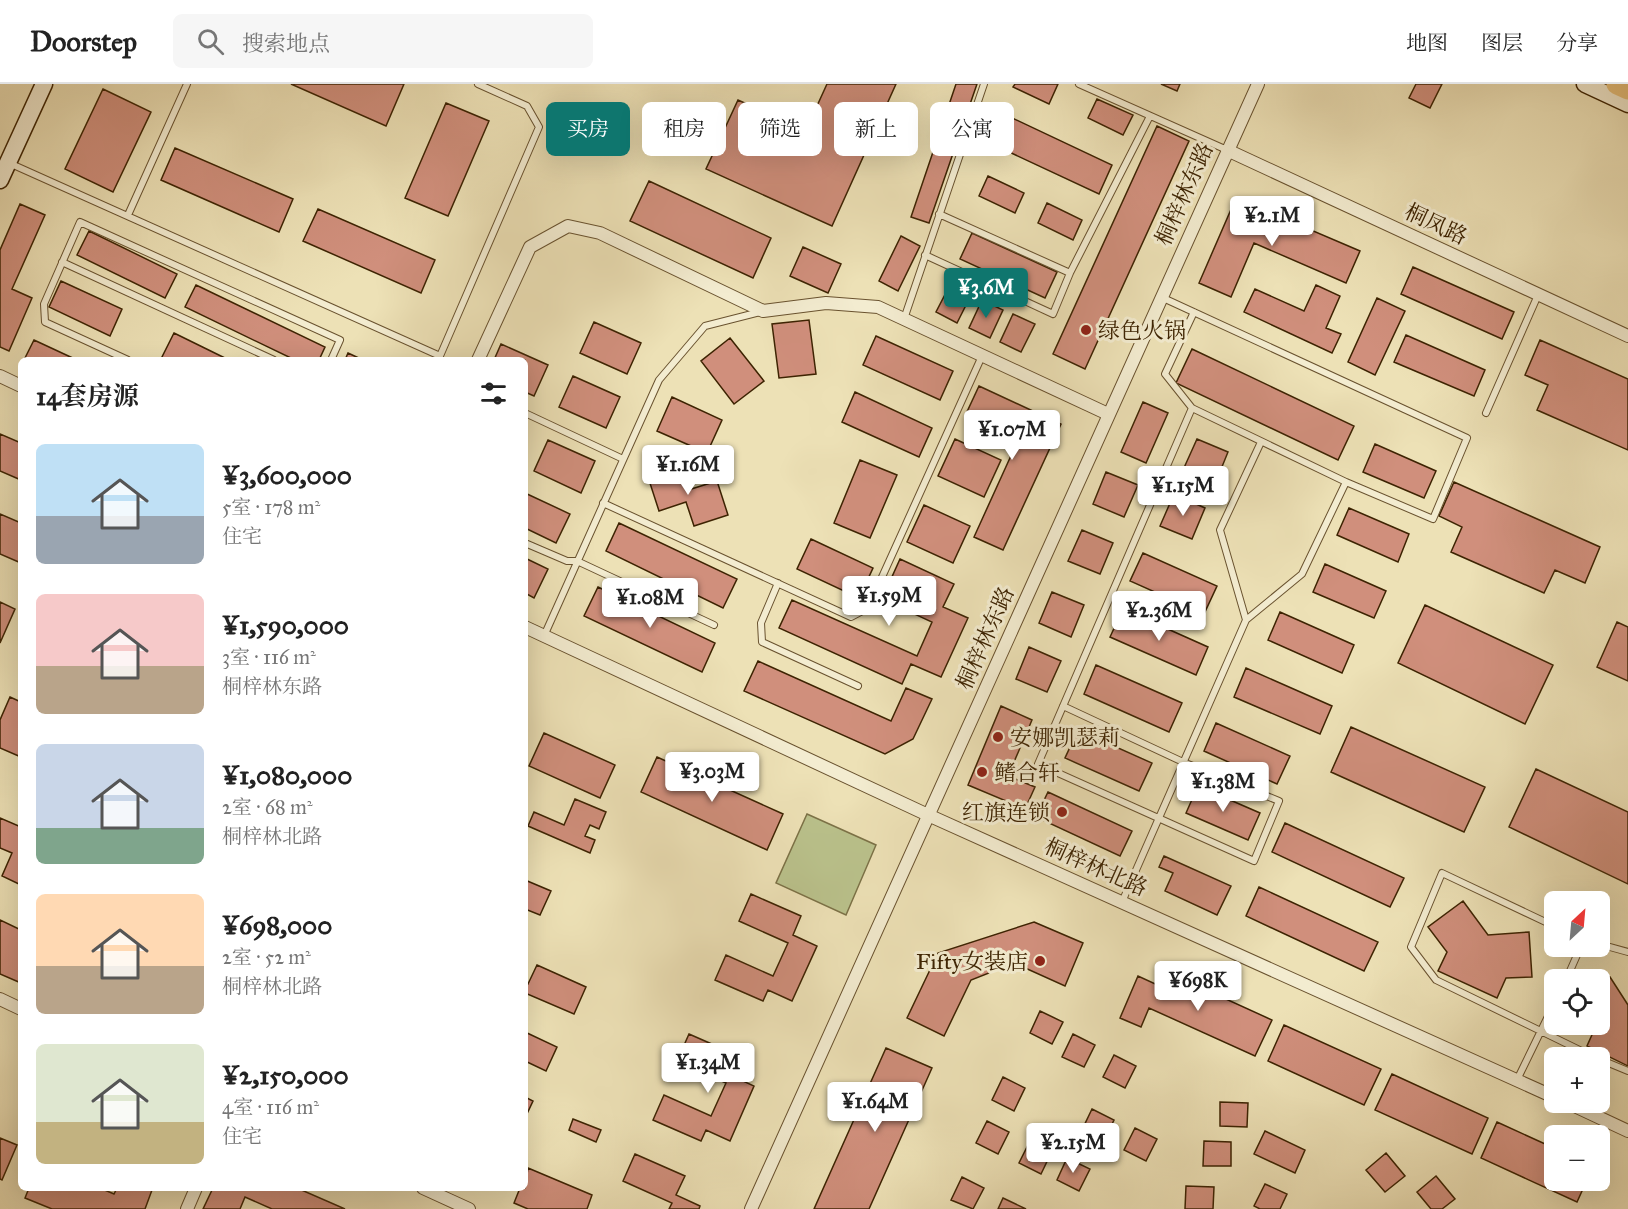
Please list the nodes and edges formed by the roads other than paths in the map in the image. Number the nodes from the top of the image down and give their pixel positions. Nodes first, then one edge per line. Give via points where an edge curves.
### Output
1 (44, 84) edge
2 (187, 84) edge
3 (478, 84) edge
4 (984, 84) edge
5 (1079, 84) edge
6 (1258, 84) edge
7 (1585, 84) edge
8 (1617, 84) edge
9 (1628, 89) edge
10 (1628, 104) edge
11 (1150, 116) junction
12 (1227, 150) junction
13 (8, 163) junction
14 (0, 180) edge
15 (939, 214) junction
16 (128, 215) junction
17 (926, 255) junction
18 (62, 262) junction
19 (1070, 273) junction
20 (1539, 294) junction
21 (1161, 297) junction
22 (763, 311) junction
23 (1194, 312) junction
24 (903, 319) junction
25 (1628, 336) edge
26 (982, 356) junction
27 (121, 357) edge
28 (268, 357) edge
29 (332, 357) edge
30 (479, 357) edge
31 (0, 376) edge
32 (18, 385) edge
33 (1192, 408) junction
34 (1486, 413) dead end
35 (528, 414) edge
36 (1108, 414) junction
37 (1261, 442) junction
38 (623, 459) junction
39 (1346, 482) junction
40 (603, 503) junction
41 (528, 544) edge
42 (578, 561) junction
43 (778, 583) junction
44 (1246, 620) junction
45 (714, 625) dead end
46 (528, 628) edge
47 (544, 636) junction
48 (858, 686) dead end
49 (1064, 706) junction
50 (1184, 762) junction
51 (928, 815) junction
52 (1158, 819) junction
53 (1122, 902) junction
54 (1544, 921) edge
55 (1610, 947) edge
56 (1628, 952) edge
57 (0, 999) edge
58 (18, 1008) edge
59 (1544, 1025) edge
60 (1541, 1031) junction
61 (1575, 1047) edge
62 (1610, 1063) edge
63 (1628, 1071) edge
64 (1517, 1080) junction
65 (1544, 1092) edge
66 (1590, 1113) edge
67 (1628, 1131) edge
68 (195, 1191) edge
69 (430, 1191) edge
70 (187, 1209) edge
71 (469, 1209) edge
72 (751, 1209) edge

1 - 13 main road
2 - 16 lane
3 - 16 lane via 527,106 539,127 440,356
4 - 15 lane
5 - 11 lane
6 - 12 street, 桐梓林东路
7 - 10 main road
8 - 9 highway
11 - 12 lane
11 - 19 lane
12 - 20 street, 桐凤路
12 - 21 street, 桐梓林东路
13 - 14 main road
13 - 16 lane
15 - 17 lane
15 - 19 lane
17 - 19 lane via 1053,314
17 - 24 lane
18 - 27 lane via 44,304 45,322
18 - 28 lane
18 - 29 lane via 80,222 340,340
20 - 25 street, 桐凤路
20 - 34 lane
21 - 23 lane
21 - 36 street, 桐梓林东路
22 - 24 street via 825,303 878,307
22 - 30 street via 600,233 568,226 530,247
22 - 38 lane via 705,326 659,380
23 - 33 lane via 1166,374
23 - 39 lane via 1467,438 1433,519
24 - 26 street
26 - 36 street
26 - 43 lane via 868,608 851,617
31 - 32 street
33 - 37 lane
33 - 49 lane
35 - 38 lane
36 - 51 street, 桐梓林东路
37 - 39 lane
37 - 44 lane via 1220,530
38 - 40 lane
39 - 44 lane via 1302,574
40 - 42 lane
40 - 43 lane
41 - 42 lane via 567,561
42 - 45 lane
42 - 47 lane
43 - 48 lane via 761,623 762,642
44 - 50 lane
46 - 47 street, 桐梓林北路
47 - 51 street, 桐梓林北路
49 - 50 lane
49 - 52 lane via 1038,764
50 - 52 lane
50 - 52 lane via 1279,801 1254,861
51 - 53 street, 桐梓林北路
51 - 72 street, 桐梓林东路
52 - 53 lane
53 - 64 street, 桐梓林北路
54 - 60 lane via 1442,873 1411,947 1437,980
55 - 56 lane
57 - 58 street
59 - 60 lane
60 - 61 lane
60 - 64 lane
62 - 63 lane
64 - 65 street, 桐梓林北路
66 - 67 street
68 - 70 street
69 - 71 street

